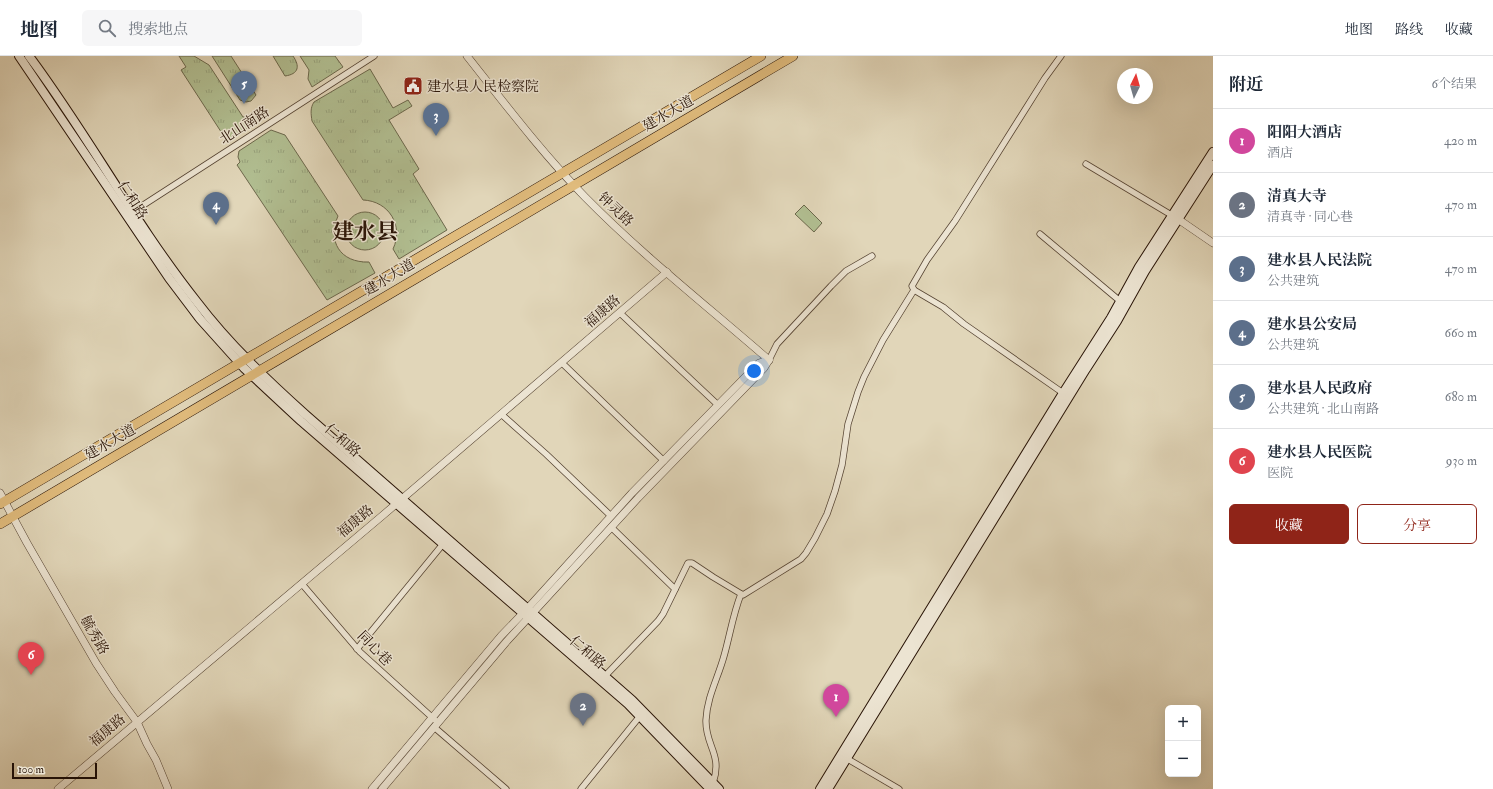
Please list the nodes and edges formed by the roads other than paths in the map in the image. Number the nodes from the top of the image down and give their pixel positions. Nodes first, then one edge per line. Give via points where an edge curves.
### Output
1 (20, 56) edge
2 (29, 56) edge
3 (374, 56) edge
4 (467, 56) edge
5 (761, 56) edge
6 (793, 56) edge
7 (1061, 56) edge
8 (1213, 152) edge
9 (1086, 164) dead end
10 (1213, 165) edge
11 (562, 172) junction
12 (573, 185) junction
13 (130, 213) junction
14 (1176, 218) junction
15 (1040, 234) dead end
16 (1213, 243) edge
17 (872, 256) dead end
18 (668, 272) junction
19 (914, 290) junction
20 (1120, 301) junction
21 (620, 313) junction
22 (769, 360) junction
23 (243, 361) junction
24 (562, 363) junction
25 (255, 373) junction
26 (1063, 393) junction
27 (718, 405) junction
28 (501, 414) junction
29 (664, 461) junction
30 (1015, 478) junction
31 (0, 493) edge
32 (399, 501) junction
33 (2, 502) edge
34 (12, 516) junction
35 (611, 516) junction
36 (0, 524) edge
37 (611, 527) junction
38 (443, 544) junction
39 (302, 584) junction
40 (675, 589) junction
41 (741, 594) junction
42 (528, 613) junction
43 (357, 649) junction
44 (605, 676) junction
45 (640, 716) junction
46 (137, 722) junction
47 (435, 722) junction
48 (846, 758) junction
49 (712, 786) edge
50 (58, 789) edge
51 (168, 789) edge
52 (372, 789) edge
53 (382, 789) edge
54 (506, 789) edge
55 (581, 789) edge
56 (720, 789) edge
57 (820, 789) edge
58 (828, 789) edge
59 (899, 789) edge

1 - 13 main road, 仁和路
2 - 13 main road, 仁和路
3 - 13 street, 北山南路
4 - 11 street, 钟灵路 via 528,134
5 - 11 main road, 建水大道
6 - 12 main road, 建水大道
7 - 19 street via 927,260 912,286
8 - 14 main road
9 - 14 street
10 - 14 main road
11 - 12 street, 钟灵路
11 - 23 main road, 建水大道
12 - 18 street, 钟灵路 via 613,225
12 - 25 main road, 建水大道
13 - 23 main road, 仁和路
14 - 16 street
14 - 20 main road via 1139,267
14 - 30 main road via 1117,321
15 - 20 street
17 - 22 street via 846,271 831,286 777,344
18 - 21 street, 福康路
18 - 22 street, 钟灵路
19 - 26 street via 943,307
19 - 41 street via 864,377 848,424 835,491 815,538 801,559
20 - 26 main road
21 - 24 street, 福康路
21 - 27 street
22 - 27 street via 759,363
22 - 37 street
23 - 25 main road, 仁和路
23 - 33 main road, 建水大道
24 - 28 street, 福康路
24 - 29 street
25 - 32 main road, 仁和路 via 301,421
25 - 34 main road, 建水大道
26 - 30 main road
27 - 29 street
28 - 32 street, 福康路
28 - 35 street
29 - 35 street
30 - 48 main road
30 - 57 main road
31 - 33 street, 毓秀路
32 - 38 main road, 仁和路
32 - 39 street, 福康路
32 - 42 main road, 仁和路
33 - 34 street, 毓秀路
34 - 36 main road, 建水大道
34 - 46 street, 毓秀路 via 96,663
35 - 42 street
37 - 40 street
37 - 42 street
38 - 42 main road, 仁和路
38 - 43 street
39 - 43 street, 同心巷
39 - 46 street, 福康路
40 - 41 street via 688,563 691,562
40 - 44 street via 658,620
41 - 49 street via 707,710 707,730 717,763
42 - 44 main road, 仁和路
42 - 45 main road, 仁和路
42 - 47 street
43 - 47 street, 同心巷
44 - 49 main road, 仁和路 via 647,714
45 - 49 main road, 仁和路
45 - 55 street
46 - 50 street, 福康路
46 - 51 street, 毓秀路
47 - 52 street
47 - 53 street
47 - 54 street, 同心巷
48 - 58 main road
48 - 59 street
49 - 56 main road, 仁和路

